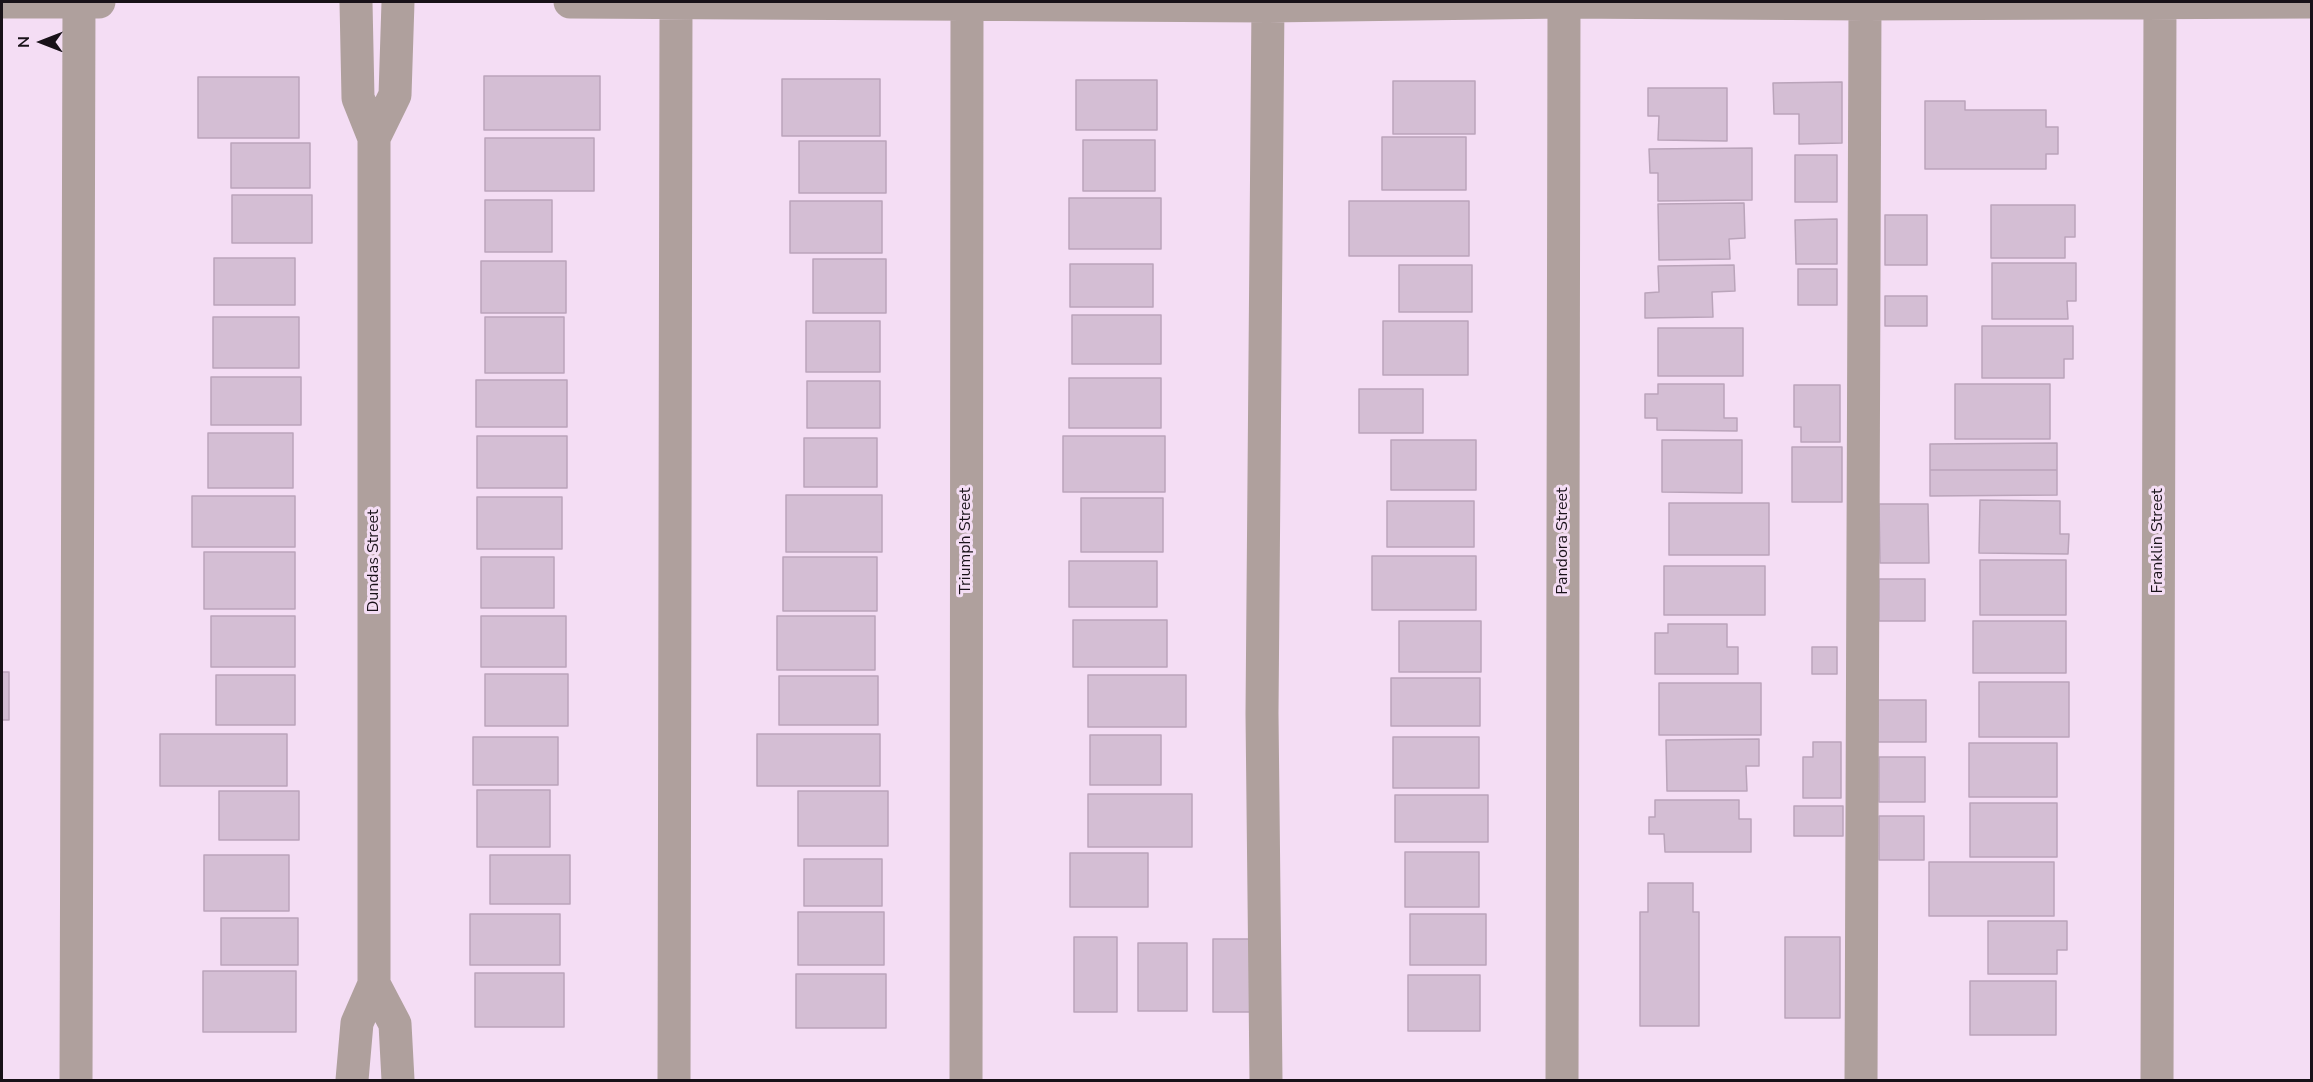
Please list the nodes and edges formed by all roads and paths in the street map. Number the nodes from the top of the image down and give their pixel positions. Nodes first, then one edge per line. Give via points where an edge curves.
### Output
1 (2, 2) edge
2 (79, 2) edge
3 (99, 2) edge
4 (356, 2) edge
5 (398, 2) edge
6 (570, 2) edge
7 (676, 2) edge
8 (1564, 2) edge
9 (2160, 2) edge
10 (2312, 2) edge
11 (967, 3) edge
12 (1268, 4) edge
13 (1865, 4) junction
14 (374, 138) junction
15 (374, 984) junction
16 (76, 1080) edge
17 (352, 1080) edge
18 (398, 1080) edge
19 (674, 1080) edge
20 (966, 1080) edge
21 (1266, 1080) edge
22 (1562, 1080) edge
23 (1861, 1080) edge
24 (2157, 1080) edge

1 - 2 street
2 - 3 street
2 - 16 street
4 - 14 street, Dundas Street via 358,98
5 - 14 street, Dundas Street via 395,95
6 - 7 street
7 - 11 street
7 - 19 street
8 - 12 street
8 - 13 street
8 - 22 street, Pandora Street
9 - 10 street
9 - 13 street
9 - 24 street, Franklin Street
11 - 12 street
11 - 20 street, Triumph Street
12 - 21 street via 1262,714
13 - 23 street
14 - 15 street, Dundas Street
15 - 17 street, Dundas Street via 357,1023
15 - 18 street, Dundas Street via 394,1024

